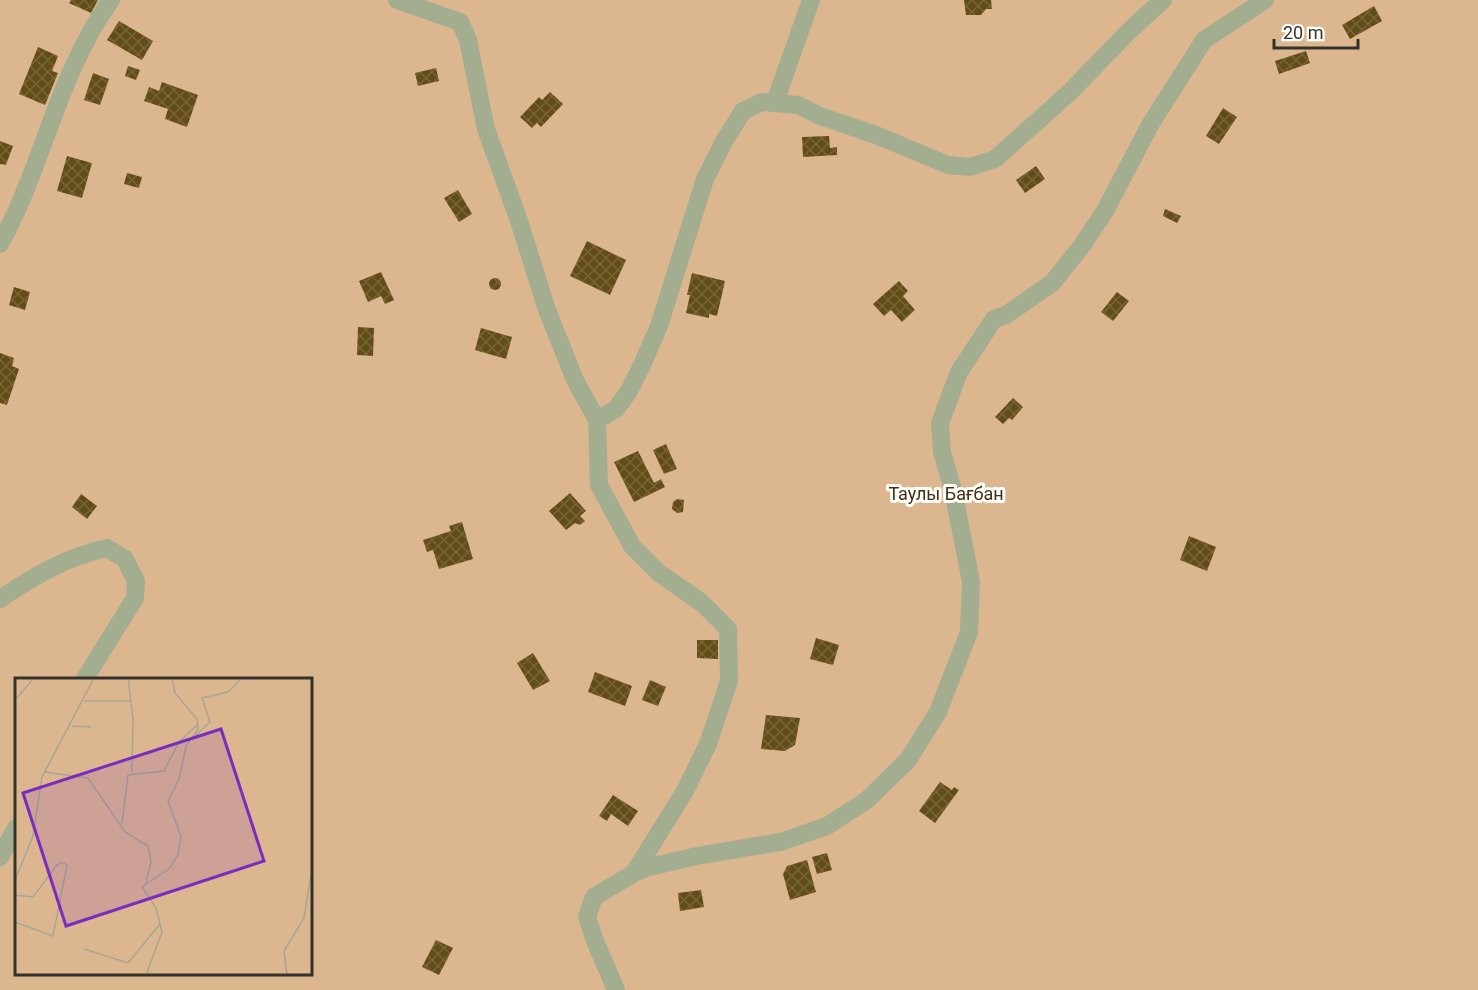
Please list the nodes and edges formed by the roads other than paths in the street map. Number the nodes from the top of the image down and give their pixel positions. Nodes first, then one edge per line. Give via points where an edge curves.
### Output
1 (111, 0) edge
2 (397, 0) edge
3 (811, 0) edge
4 (1163, 0) edge
5 (1265, 0) edge
6 (775, 102) junction
7 (0, 244) edge
8 (597, 420) junction
9 (0, 599) edge
10 (85, 678) edge
11 (15, 830) edge
12 (0, 857) edge
13 (634, 873) junction
14 (616, 990) edge

1 - 7 street via 67,78
2 - 8 street via 460,22 468,40 486,129 502,180 547,310 575,380
3 - 6 street
4 - 6 street via 995,159 970,167 948,165 798,105
5 - 13 street via 1204,40 1150,125 1081,248 1052,283 994,319 958,372 940,423 942,452 971,582 969,632 938,712 908,760 867,800 826,826 780,842 697,856
6 - 8 street via 762,102 743,111 723,143 705,179 659,326 628,391 616,409
8 - 13 street via 599,485 632,546 728,629 729,681 708,744 685,791
9 - 10 street via 68,559 107,548 125,559 136,581 135,598
11 - 12 street
13 - 14 street via 594,897 587,917

